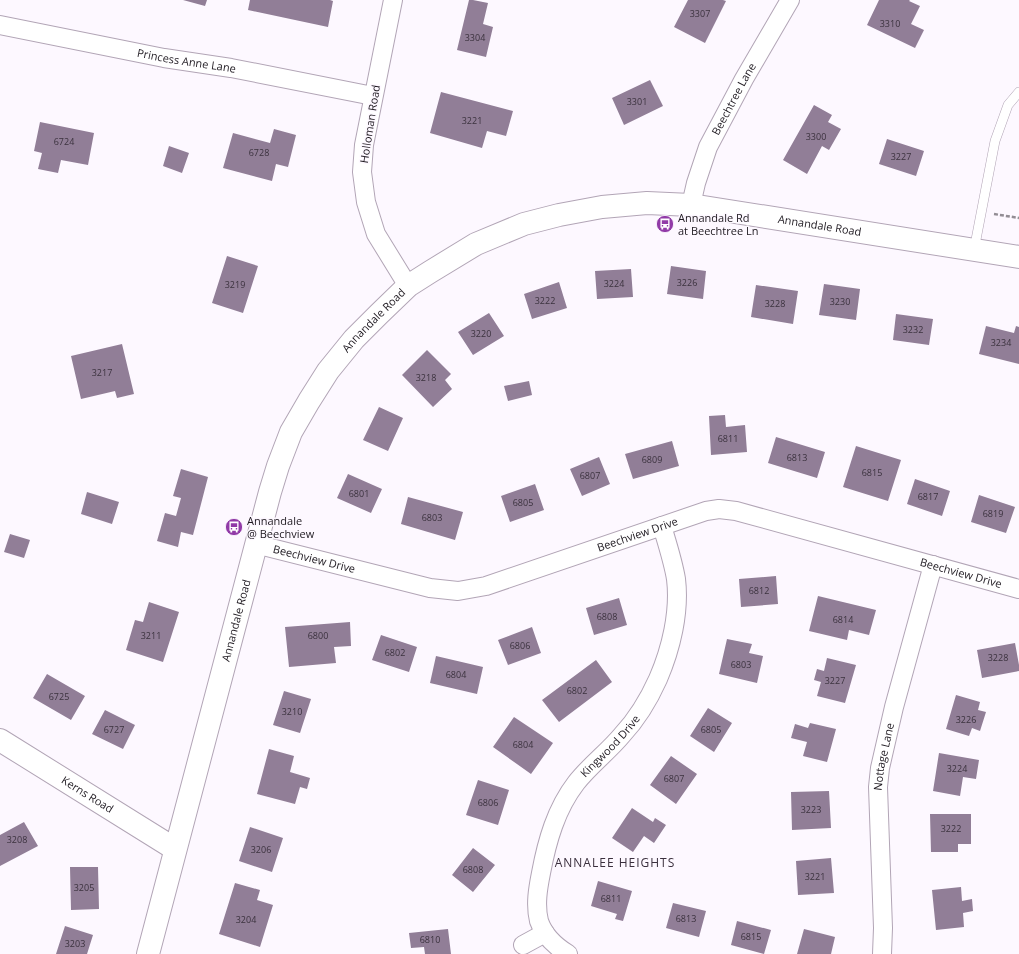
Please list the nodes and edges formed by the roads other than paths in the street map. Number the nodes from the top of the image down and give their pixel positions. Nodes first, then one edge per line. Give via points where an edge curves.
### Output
1 (393, 0) edge
2 (790, 0) edge
3 (0, 24) edge
4 (1019, 92) edge
5 (373, 96) junction
6 (691, 205) junction
7 (974, 250) junction
8 (1019, 257) edge
9 (408, 286) junction
10 (662, 526) junction
11 (255, 544) junction
12 (933, 565) junction
13 (1019, 589) edge
14 (0, 740) edge
15 (175, 849) junction
16 (545, 933) junction
17 (523, 945) dead end
18 (148, 954) edge
19 (568, 954) edge
20 (882, 954) edge

1 - 5 street, Holloman Road
2 - 6 street, Beechtree Lane via 708,147
3 - 5 street, Princess Anne Lane via 164,58 231,68
4 - 7 lane via 1008,106 995,140
5 - 9 street, Holloman Road via 364,144 362,172 366,202 376,234
6 - 7 main road, Annandale Road
6 - 9 main road, Annandale Road via 647,203 602,207 524,224 476,244
7 - 8 main road, Annandale Road
9 - 11 main road, Annandale Road via 354,339 328,371 309,401 291,432 278,466
10 - 11 street, Beechview Drive via 486,586 458,591 430,588
10 - 12 street, Beechview Drive via 706,511 736,511
10 - 16 street, Kingwood Drive via 676,580 676,612 668,652 658,680 643,708 623,735 576,783 550,833 537,907 539,921
11 - 15 main road, Annandale Road
12 - 13 street, Beechview Drive
12 - 20 street, Nottage Lane via 880,768 878,787
14 - 15 main road, Kerns Road
15 - 18 main road, Annandale Road
16 - 17 street
16 - 19 street, Kingwood Drive via 556,946

